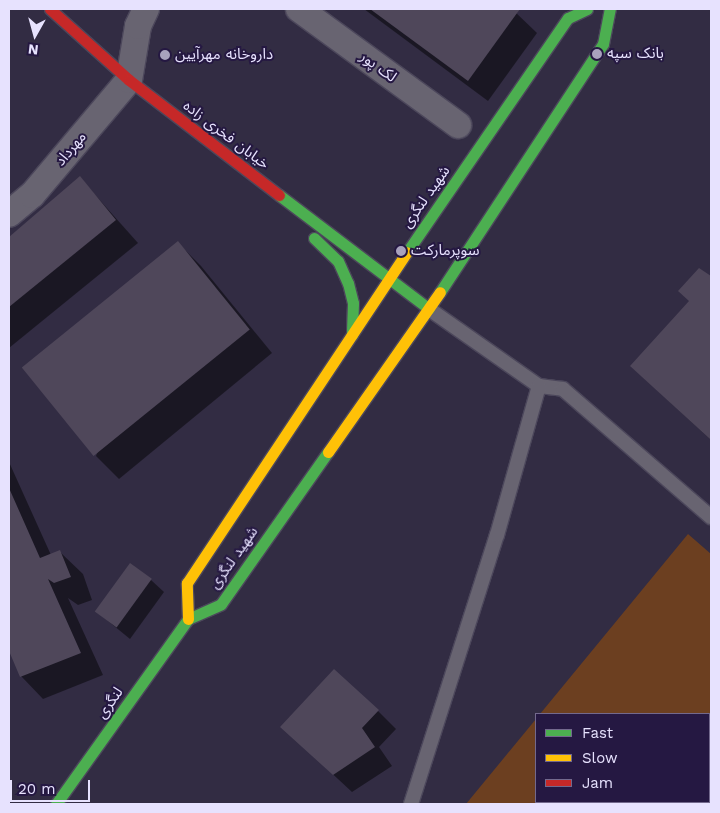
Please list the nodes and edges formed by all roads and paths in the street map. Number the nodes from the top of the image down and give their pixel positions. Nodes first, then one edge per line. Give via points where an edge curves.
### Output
1 (50, 9) edge
2 (146, 9) edge
3 (299, 9) edge
4 (610, 9) edge
5 (570, 12) edge
6 (129, 80) junction
7 (458, 124) dead end
8 (300, 210) junction
9 (9, 214) edge
10 (389, 278) junction
11 (429, 309) junction
12 (352, 335) junction
13 (539, 386) junction
14 (711, 518) edge
15 (188, 619) junction
16 (56, 804) edge
17 (411, 804) edge

1 - 6 main road, خیابان فخری زاده
2 - 6 street via 138,26
3 - 7 street, لک پور
4 - 11 main road, شهید لنگری via 603,44
5 - 10 main road, شهید لنگری
6 - 8 main road, خیابان فخری زاده
6 - 9 street, مهرداد via 32,195
8 - 10 main road, خیابان فخری زاده
8 - 12 main road via 312,237 338,261 348,283 353,303
10 - 11 main road, خیابان فخری زاده
10 - 12 main road, شهید لنگری
11 - 13 lane
11 - 15 main road, شهید لنگری via 220,604
12 - 15 main road, شهید لنگری via 187,583
13 - 14 lane via 563,388
13 - 17 lane via 497,535
15 - 16 main road, لنگری

